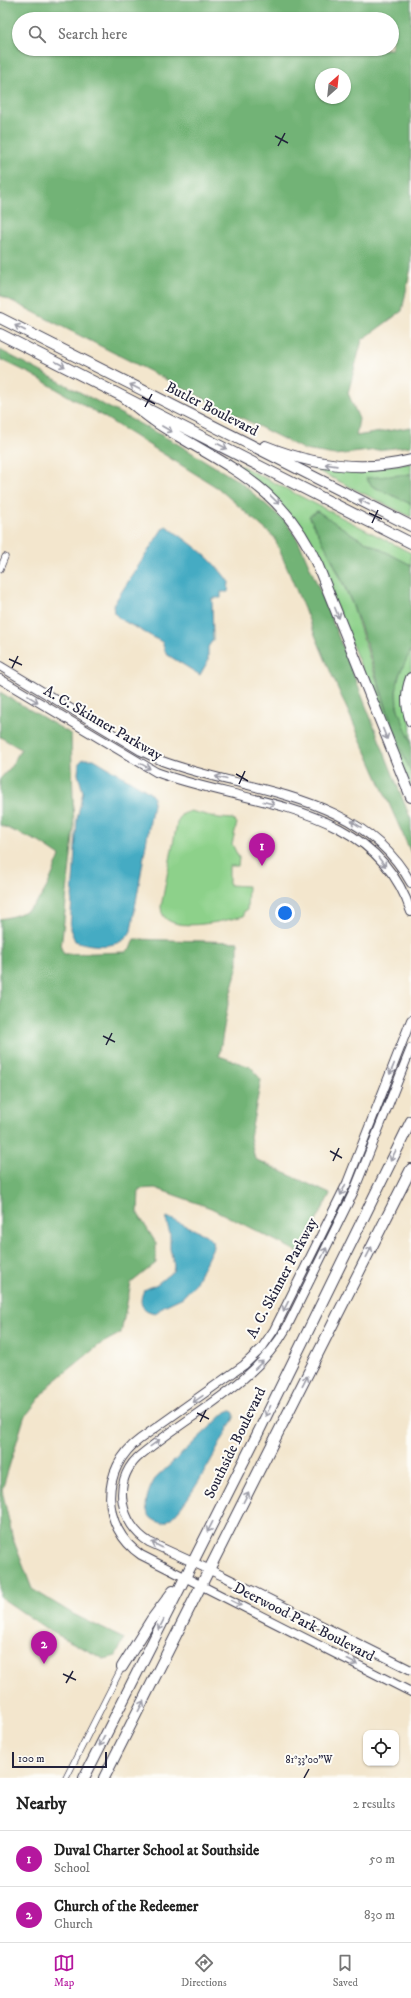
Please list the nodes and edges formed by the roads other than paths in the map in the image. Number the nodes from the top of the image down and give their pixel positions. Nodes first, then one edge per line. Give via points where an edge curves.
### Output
1 (0, 318) edge
2 (0, 334) edge
3 (124, 397) junction
4 (206, 422) junction
5 (411, 460) edge
6 (411, 526) edge
7 (411, 543) edge
8 (5, 557) dead end
9 (0, 569) edge
10 (0, 666) edge
11 (411, 678) edge
12 (0, 679) edge
13 (411, 720) edge
14 (411, 798) edge
15 (411, 883) edge
16 (411, 912) edge
17 (411, 1020) edge
18 (411, 1048) edge
19 (411, 1121) edge
20 (411, 1170) edge
21 (193, 1562) junction
22 (210, 1569) junction
23 (185, 1577) junction
24 (201, 1586) junction
25 (122, 1667) joint
26 (411, 1670) edge
27 (411, 1692) edge
28 (66, 1778) edge
29 (84, 1778) edge
30 (104, 1778) edge

4 -> 1 highway, Butler Boulevard
2 -> 3 highway, Butler Boulevard
3 -> 7 highway, Butler Boulevard
3 -> 14 highway via 153,421 250,479 278,502 293,520 318,566
5 -> 4 highway via 366,467 322,464 283,453
6 -> 4 highway, Butler Boulevard
8 - 9 street
15 -> 10 main road, A. C. Skinner Parkway via 380,843 342,816 310,802 162,761
11 - 13 highway via 408,699
12 -> 16 main road, A. C. Skinner Parkway via 156,772 303,813 340,828 378,857 398,885
17 -> 23 main road, A. C. Skinner Parkway via 344,1188 267,1340 253,1358 235,1373 135,1443 122,1455 114,1471 109,1500 121,1536 141,1555
21 -> 18 main road, A. C. Skinner Parkway via 149,1542 127,1519 123,1502 126,1475 134,1461 146,1450 251,1372 275,1348 352,1196
19 -> 21 highway, Southside Boulevard
22 -> 20 highway
21 - 22 main road, Deerwood Park Boulevard
21 - 23 highway, Southside Boulevard
22 - 24 highway
22 - 26 main road, Deerwood Park Boulevard
23 - 24 main road, Deerwood Park Boulevard
23 - 25 highway via 152,1619
23 -> 29 highway, Southside Boulevard
24 -> 27 main road, Deerwood Park Boulevard
30 -> 24 highway
25 - 28 street

